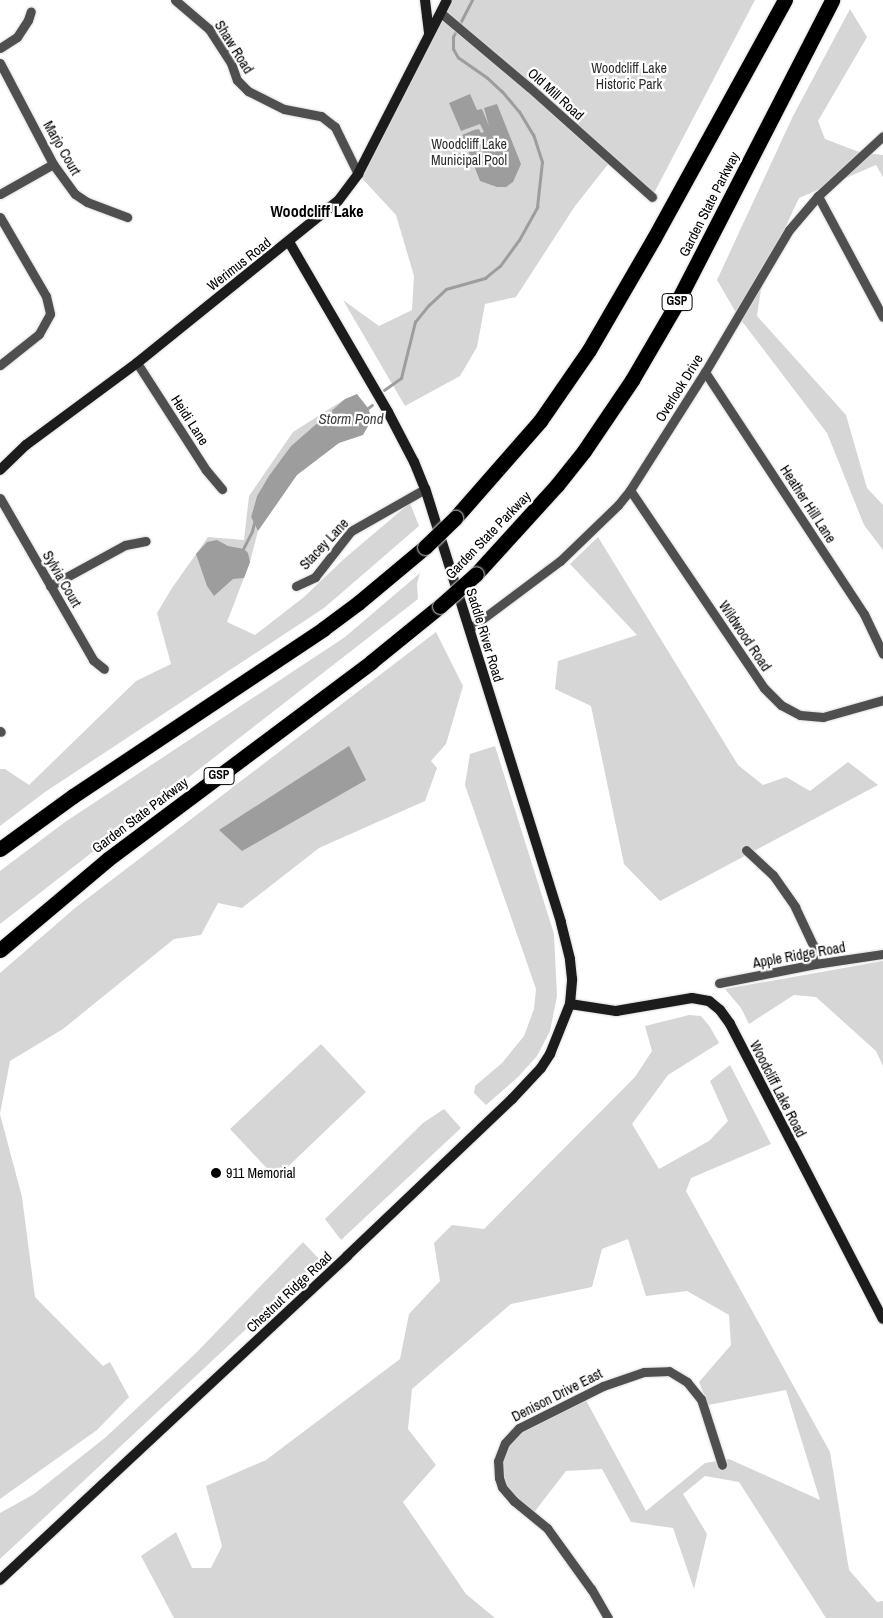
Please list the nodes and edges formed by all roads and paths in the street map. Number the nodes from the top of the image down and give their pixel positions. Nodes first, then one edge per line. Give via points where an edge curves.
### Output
1 (175, 0) edge
2 (425, 0) edge
3 (786, 0) edge
4 (832, 0) edge
5 (442, 5) edge
6 (31, 11) dead end
7 (430, 36) junction
8 (0, 48) edge
9 (0, 63) edge
10 (883, 136) edge
11 (53, 164) junction
12 (358, 174) junction
13 (0, 194) edge
14 (818, 196) junction
15 (652, 197) dead end
16 (0, 217) edge
17 (127, 217) dead end
18 (289, 242) junction
19 (883, 317) edge
20 (137, 363) junction
21 (0, 365) edge
22 (706, 372) junction
23 (0, 470) edge
24 (222, 489) dead end
25 (425, 489) junction
26 (630, 490) junction
27 (0, 498) edge
28 (146, 542) dead end
29 (50, 586) junction
30 (296, 586) dead end
31 (469, 629) junction
32 (883, 654) edge
33 (104, 669) dead end
34 (883, 700) edge
35 (0, 849) edge
36 (746, 850) dead end
37 (0, 950) edge
38 (883, 954) edge
39 (815, 964) junction
40 (719, 984) dead end
41 (570, 1004) junction
42 (883, 1319) edge
43 (722, 1465) dead end
44 (0, 1580) edge
45 (608, 1618) edge

1 - 12 street, Shaw Road via 209,29 231,63 237,80 248,91 284,109 321,116 335,127
2 - 7 main road
3 - 35 highway, bridge via 590,350 540,421 455,518 425,547 324,629 80,791
4 - 37 highway, Garden State Parkway / GSP, bridge via 675,306 632,380 557,485 476,574 440,606 372,662 80,881
5 - 7 main road, Werimus Road
5 - 15 street, Old Mill Road via 453,24
6 - 8 street via 17,36
7 - 12 main road, Werimus Road
9 - 11 street, Marjo Court
10 - 14 street, Overlook Drive
11 - 13 street
11 - 17 street, Marjo Court via 75,194
12 - 18 main road, Werimus Road via 326,212
14 - 19 street
14 - 22 street, Overlook Drive via 789,230
16 - 21 street via 46,296 50,314 39,334
18 - 20 main road, Werimus Road
18 - 25 main road, Saddle River Road via 388,412
20 - 23 main road, Werimus Road via 26,445
20 - 24 street, Heidi Lane via 206,470
22 - 26 street, Overlook Drive
22 - 32 street, Heather Hill Lane via 864,614
25 - 30 street, Stacey Lane via 351,531 315,577
25 - 31 main road, Saddle River Road
26 - 31 street, Overlook Drive via 574,548
26 - 34 street, Wildwood Road via 764,688 781,705 800,714 824,718
27 - 29 street, Sylvia Court
28 - 29 street via 126,546
29 - 33 street, Sylvia Court via 93,660
31 - 41 main road, Saddle River Road via 561,922 570,959
36 - 39 street via 773,875 795,907 813,945
38 - 39 street, Apple Ridge Road
39 - 40 street, Apple Ridge Road
41 - 42 main road, Woodcliff Lake Road via 616,1011 692,998 709,1001 720,1010
41 - 44 main road, Chestnut Ridge Road via 550,1054 512,1099
43 - 45 street, Denison Drive East via 701,1399 687,1382 669,1371 644,1372 602,1386 520,1428 504,1443 498,1461 502,1487 547,1528

